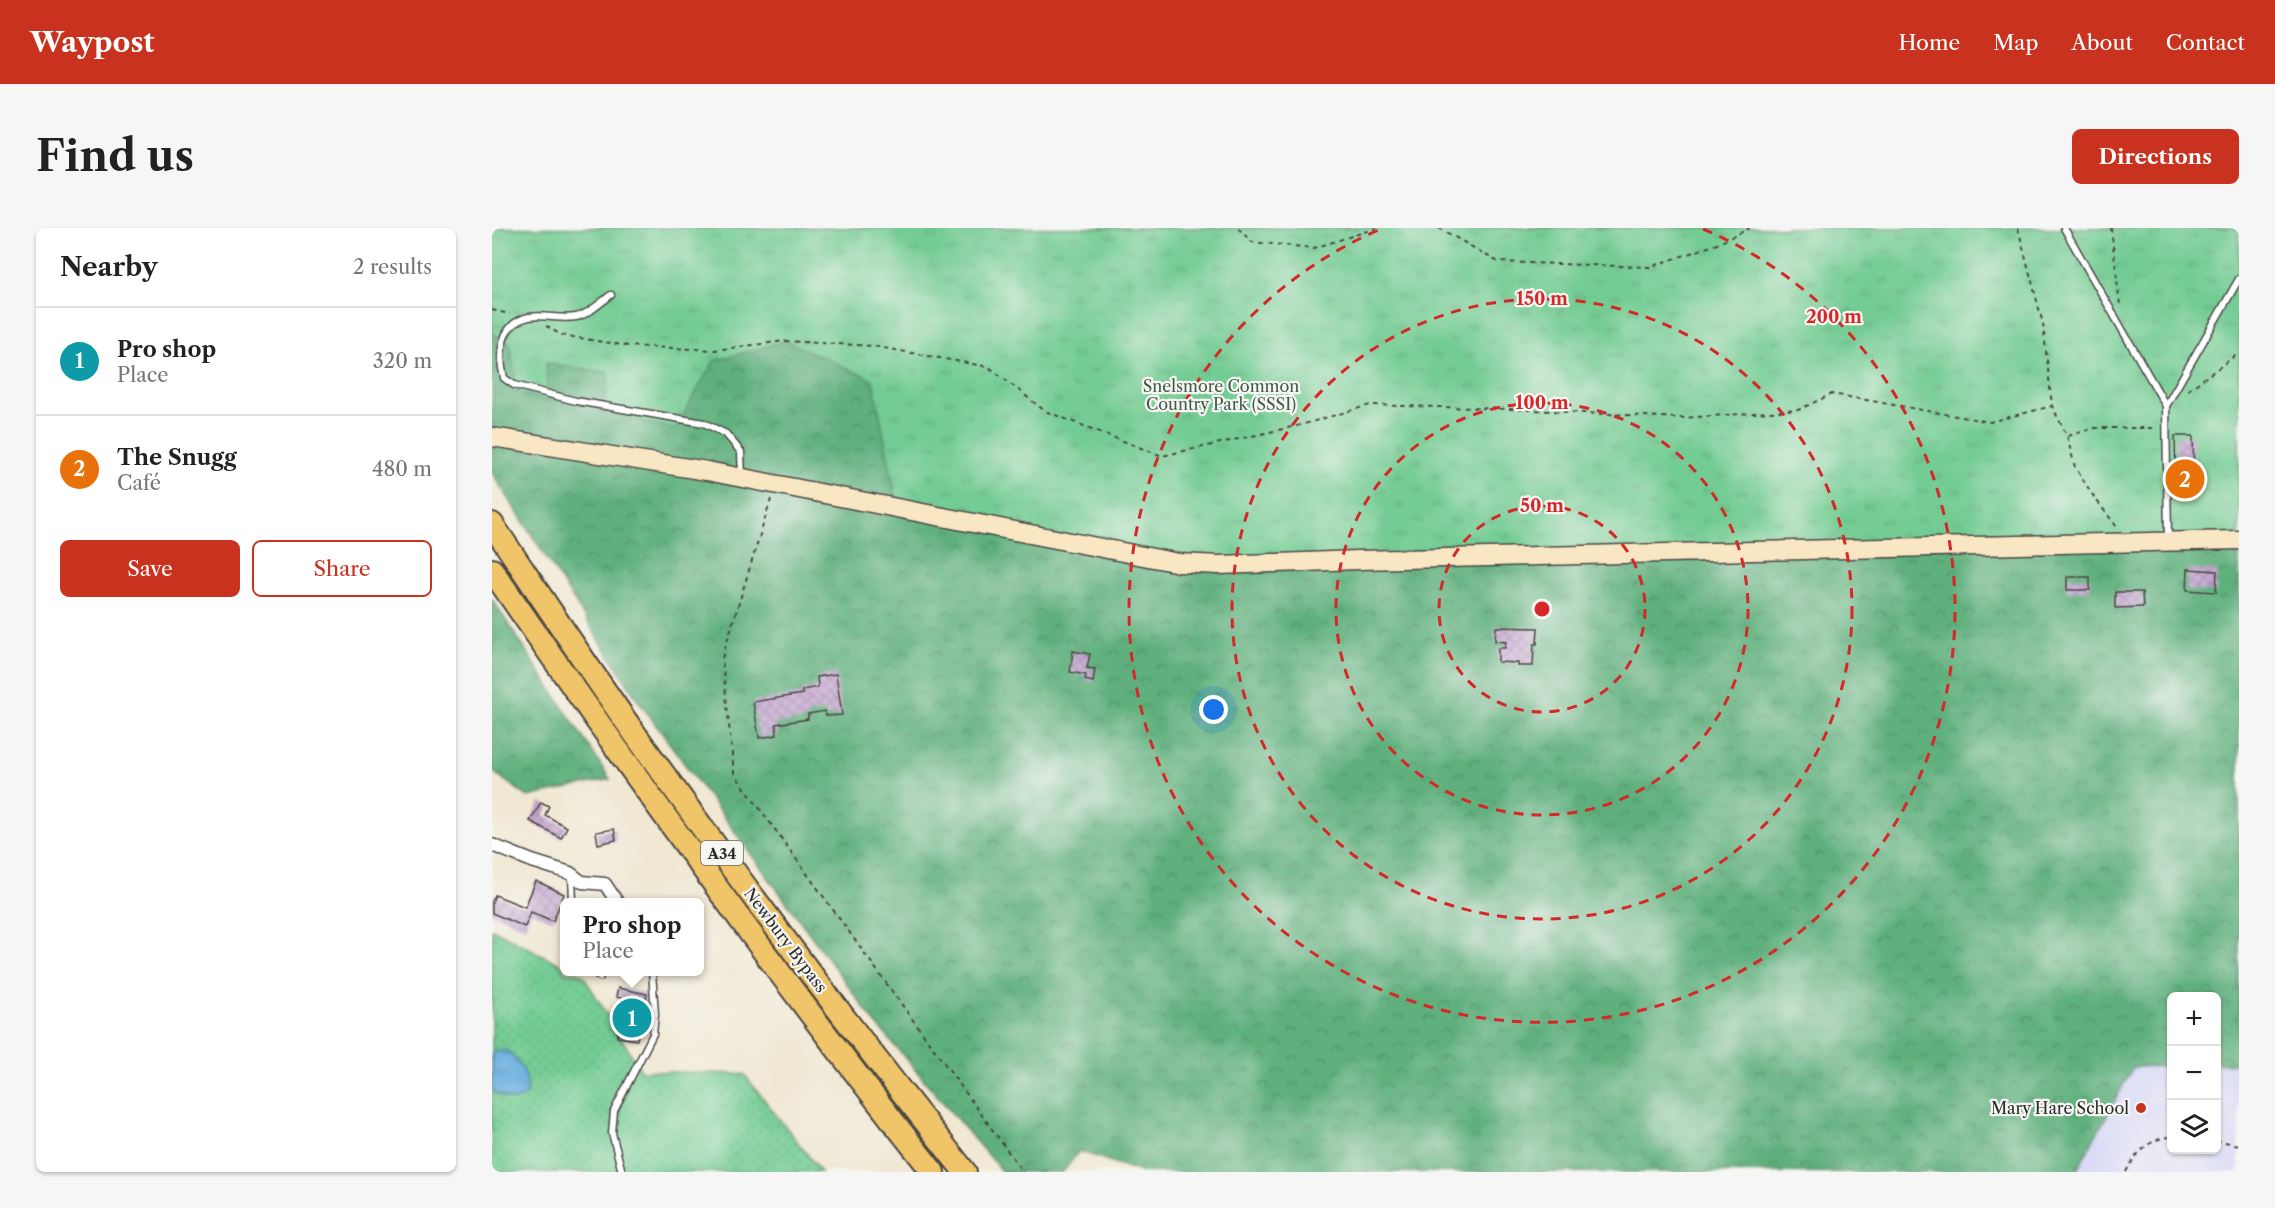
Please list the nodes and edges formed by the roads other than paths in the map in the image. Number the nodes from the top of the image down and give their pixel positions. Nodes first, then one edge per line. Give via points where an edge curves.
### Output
1 (2064, 228) edge
2 (2239, 279) edge
3 (612, 295) dead end
4 (2166, 406) junction
5 (492, 437) edge
6 (742, 478) junction
7 (492, 524) edge
8 (2239, 540) edge
9 (2168, 542) junction
10 (492, 570) edge
11 (492, 845) edge
12 (572, 875) junction
13 (573, 898) edge
14 (614, 898) edge
15 (652, 976) edge
16 (622, 1172) edge
17 (933, 1172) edge
18 (965, 1172) edge

1 - 4 lane
2 - 4 lane
3 - 6 lane via 579,317 529,317 513,323 500,352 504,378 514,385 576,401 704,423 726,434 741,453
4 - 9 lane
5 - 6 main road
6 - 9 main road via 1179,563 1219,565
7 - 18 highway, Newbury Bypass / A34 via 718,848
8 - 9 main road
10 - 17 highway, Newbury Bypass / A34 via 718,889
11 - 12 street
12 - 13 lane
12 - 14 street via 582,882 605,884
15 - 16 lane via 653,1034 614,1111 612,1133

